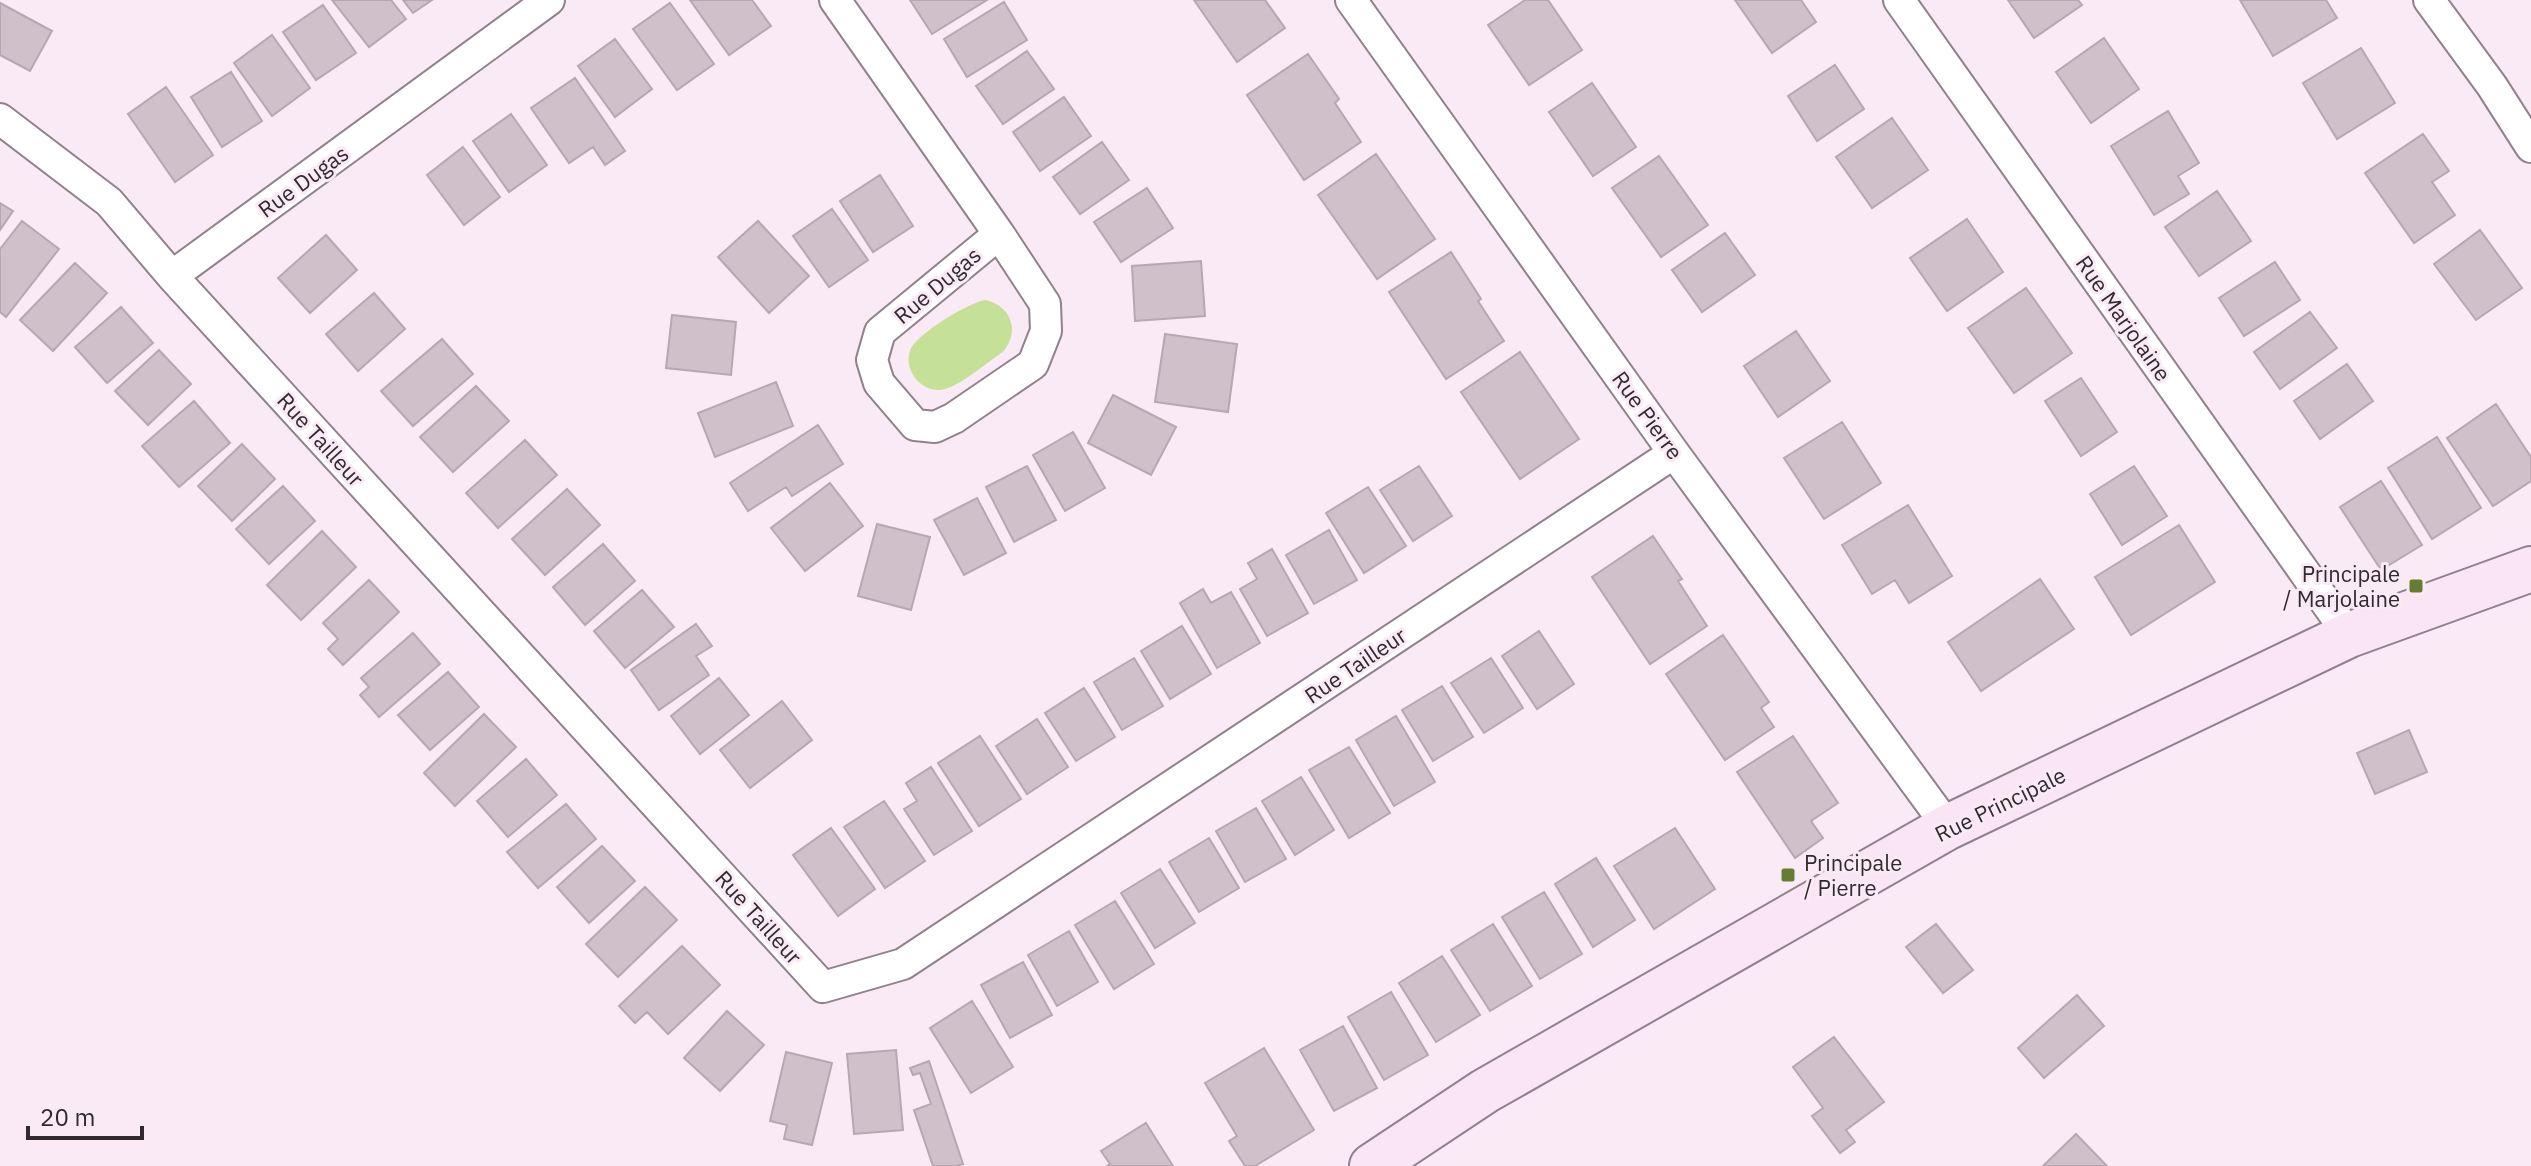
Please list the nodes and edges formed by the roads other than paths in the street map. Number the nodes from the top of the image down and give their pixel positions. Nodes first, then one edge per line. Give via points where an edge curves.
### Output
1 (549, 0) edge
2 (835, 0) edge
3 (1351, 0) edge
4 (1899, 0) edge
5 (2429, 0) edge
6 (0, 119) edge
7 (2531, 147) edge
8 (999, 234) junction
9 (172, 276) junction
10 (1674, 453) junction
11 (2531, 569) edge
12 (2349, 635) junction
13 (1948, 827) junction
14 (1372, 1166) edge

1 - 9 street, Rue Dugas
2 - 8 street, Rue Dugas
3 - 10 street, Rue Pierre
4 - 12 street, Rue Marjolaine
5 - 7 street
6 - 9 street, Rue Tailleur via 109,202
8 - 8 street, Rue Dugas via 880,332 872,360 879,383 915,425 935,427 954,418 1033,364 1046,331 1045,304
9 - 10 street, Rue Tailleur via 823,987 903,964
10 - 13 street, Rue Pierre
11 - 12 street, Rue Principale
12 - 13 street, Rue Principale
13 - 14 street, Rue Principale via 1485,1091

